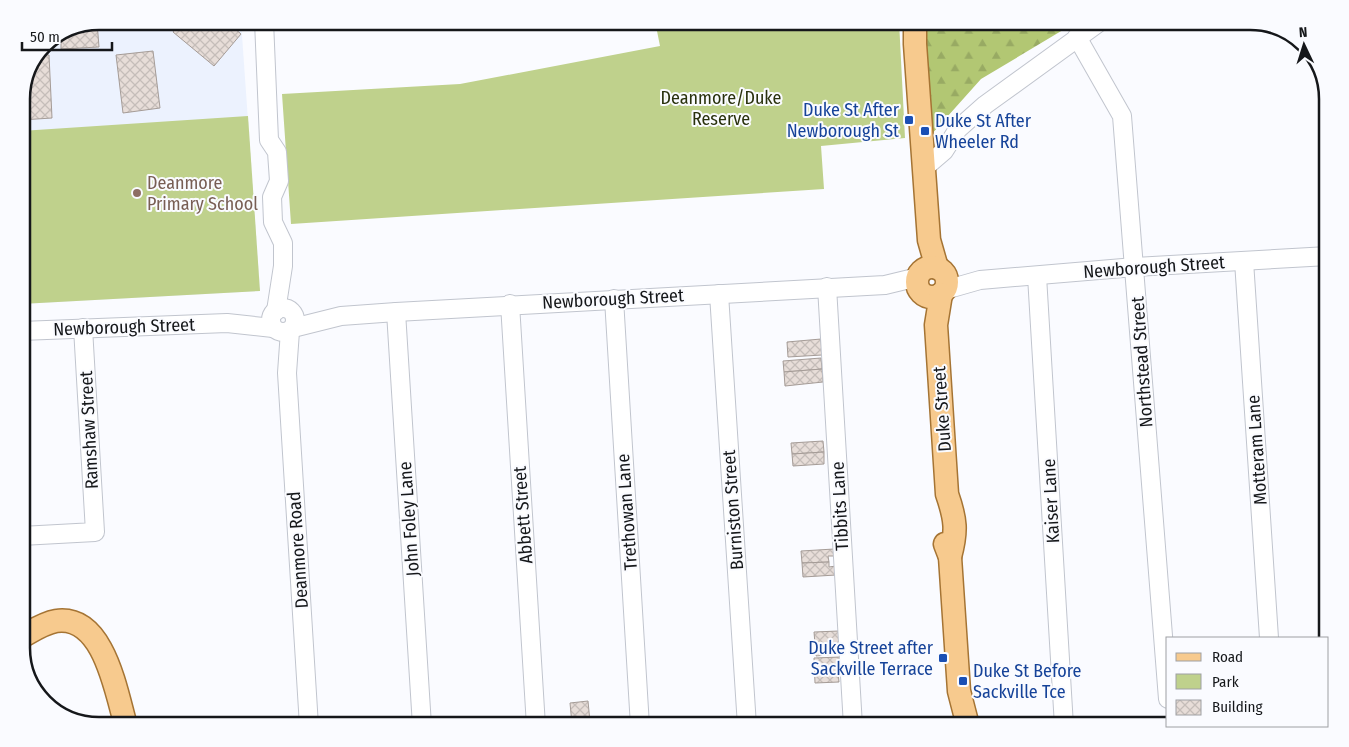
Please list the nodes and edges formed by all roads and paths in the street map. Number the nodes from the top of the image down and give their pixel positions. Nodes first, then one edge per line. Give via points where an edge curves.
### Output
1 (264, 30) edge
2 (915, 30) edge
3 (1088, 30) edge
4 (1077, 37) junction
5 (923, 169) junction
6 (1319, 257) edge
7 (1244, 261) junction
8 (1135, 267) junction
9 (1037, 276) junction
10 (932, 282) junction
11 (827, 287) junction
12 (719, 294) junction
13 (614, 299) junction
14 (510, 304) junction
15 (396, 312) junction
16 (283, 321) junction
17 (83, 328) junction
18 (30, 331) edge
19 (30, 536) edge
20 (30, 636) edge
21 (1269, 637) edge
22 (30, 638) edge
23 (1166, 673) edge
24 (959, 691) junction
25 (112, 717) edge
26 (123, 717) edge
27 (308, 717) edge
28 (421, 717) edge
29 (535, 717) edge
30 (639, 717) edge
31 (746, 717) edge
32 (852, 717) edge
33 (957, 717) edge
34 (966, 717) edge
35 (1063, 717) edge

1 - 16 street via 269,140 276,152 279,181 272,205 273,222 282,237 280,284
2 - 5 main road, Duke Street
3 - 4 street
4 - 5 street via 985,105 958,129 944,151
4 - 8 street, Northstead Street via 1122,116
5 - 10 main road, Duke Street
6 - 7 street, Newborough Street
7 - 8 street, Newborough Street
7 - 21 street, Motteram Lane
8 - 9 street, Newborough Street
8 - 23 street, Northstead Street
9 - 10 street, Newborough Street
9 - 35 street, Kaiser Lane
10 - 11 street, Newborough Street
10 - 24 main road, Duke Street via 947,494 940,517 941,536 950,557
11 - 12 street, Newborough Street
11 - 32 street, Tibbits Lane
12 - 13 street, Newborough Street
12 - 31 street, Burniston Street
13 - 14 street, Newborough Street
13 - 30 street, Trethowan Lane
14 - 15 street, Newborough Street
14 - 29 street, Abbett Street
15 - 16 street, Newborough Street
15 - 28 street, John Foley Lane
16 - 17 street, Newborough Street
16 - 27 street, Deanmore Road
17 - 18 street, Newborough Street
17 - 19 street, Ramshaw Street via 95,532
20 - 26 main road via 57,621 72,622 88,629 100,646
22 - 25 main road via 60,633 83,641 93,656
24 - 33 main road, Duke Street
24 - 34 main road, Duke Street

